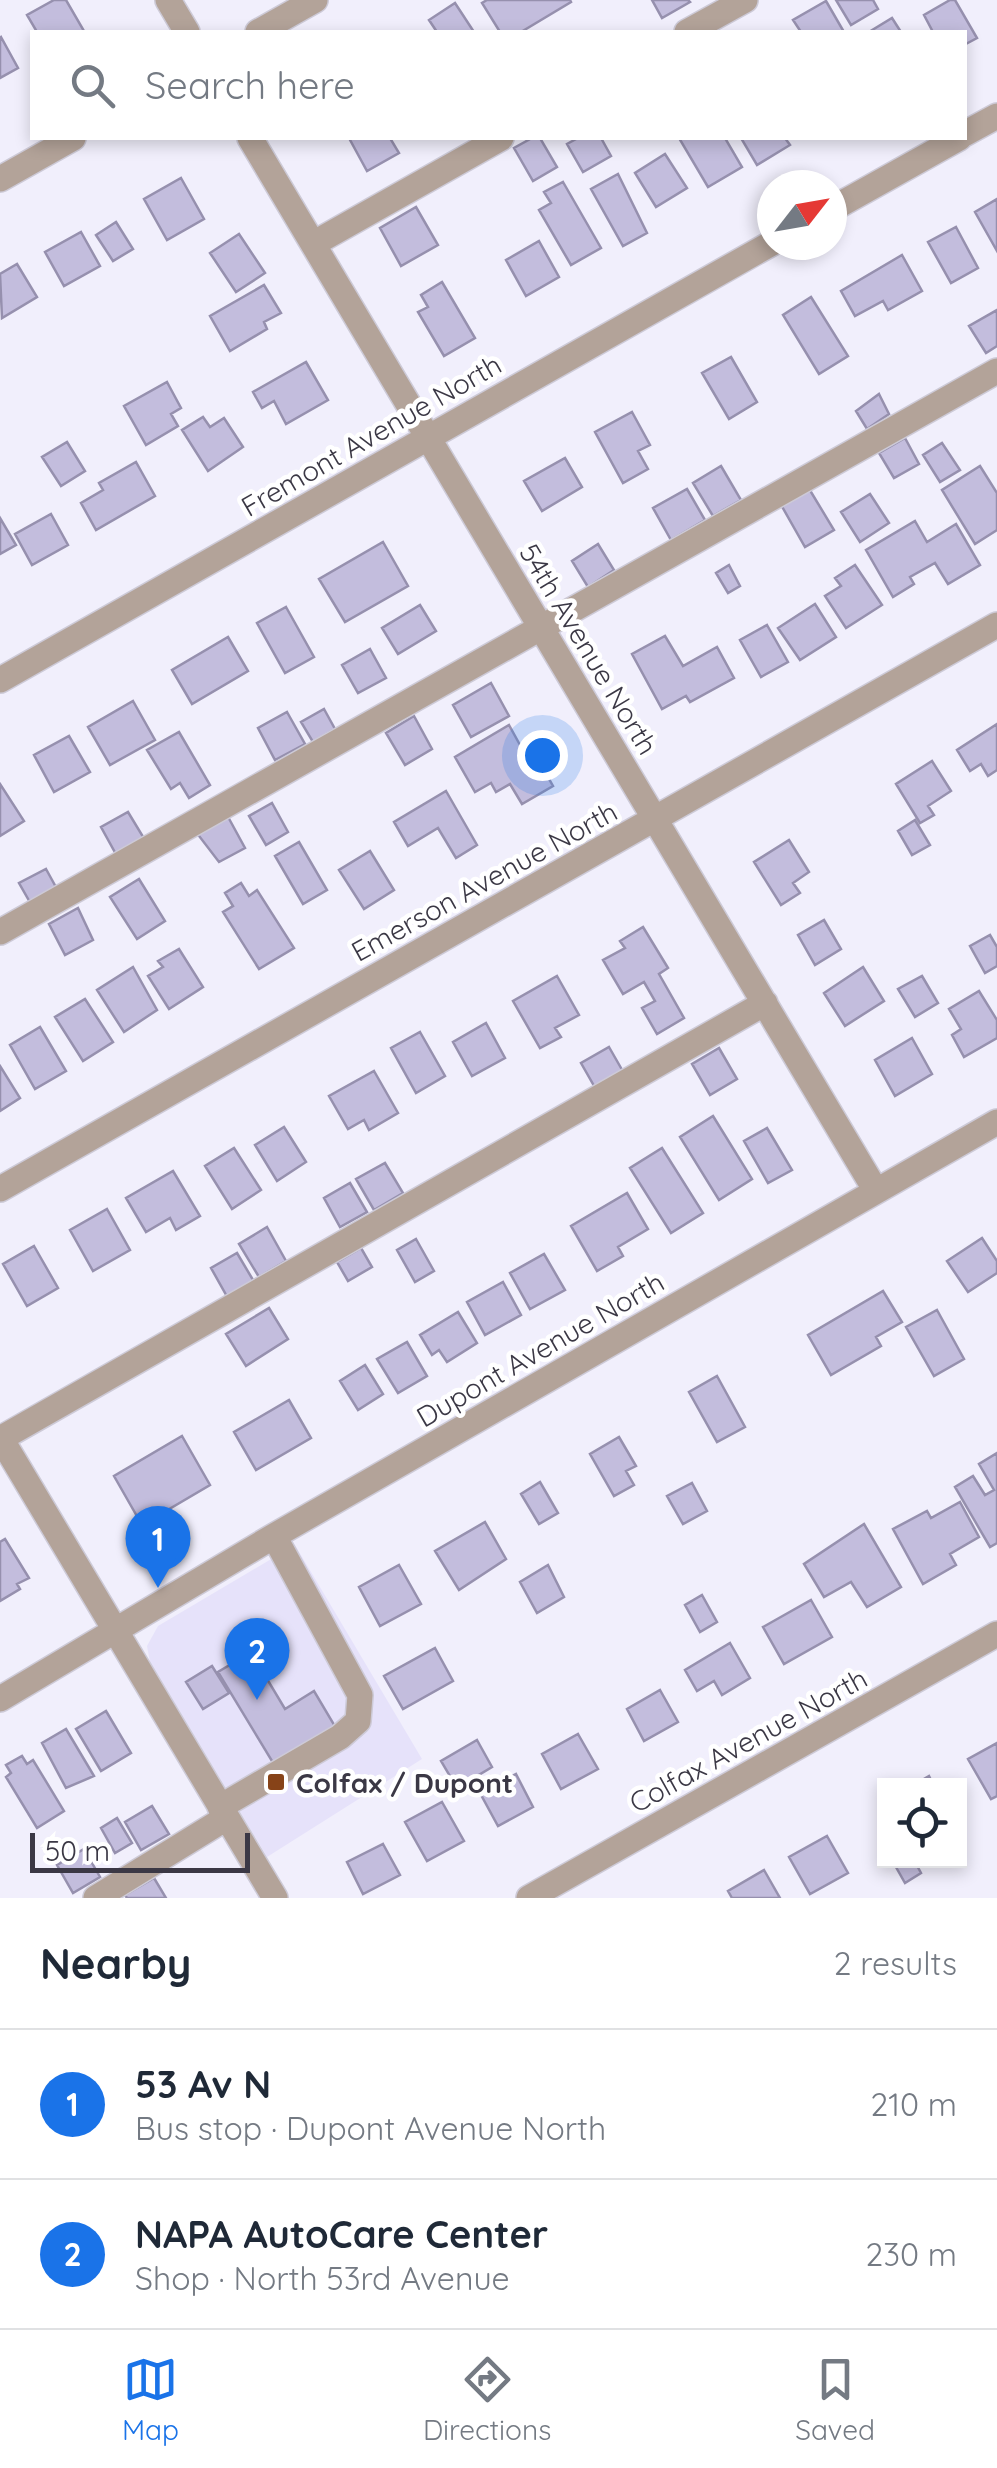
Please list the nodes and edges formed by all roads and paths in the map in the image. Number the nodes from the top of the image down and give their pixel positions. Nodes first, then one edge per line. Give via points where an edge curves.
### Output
1 (168, 0) edge
2 (315, 0) edge
3 (745, 0) edge
4 (186, 30) edge
5 (262, 30) edge
6 (692, 30) edge
7 (997, 116) edge
8 (967, 133) edge
9 (69, 140) edge
10 (251, 140) edge
11 (498, 140) edge
12 (955, 140) edge
13 (0, 179) edge
14 (847, 201) edge
15 (313, 244) junction
16 (757, 251) edge
17 (997, 370) edge
18 (427, 437) junction
19 (997, 625) edge
20 (541, 626) junction
21 (0, 680) edge
22 (656, 818) junction
23 (0, 932) edge
24 (765, 1004) junction
25 (997, 1122) edge
26 (0, 1189) edge
27 (876, 1191) junction
28 (0, 1438) edge
29 (274, 1536) junction
30 (115, 1630) junction
31 (997, 1634) edge
32 (0, 1699) edge
33 (223, 1812) junction
34 (96, 1898) edge
35 (275, 1898) edge
36 (529, 1898) edge

1 - 4 street
2 - 5 street
3 - 6 street
7 - 8 street
9 - 13 street
10 - 15 street, 54th Avenue North
11 - 15 street
12 - 14 street
15 - 18 street, 54th Avenue North
16 - 18 street, Fremont Avenue North
17 - 20 street
18 - 20 street, 54th Avenue North
18 - 21 street, Fremont Avenue North
19 - 22 street, Emerson Avenue North
20 - 22 street, 54th Avenue North
20 - 23 street
22 - 24 street, 54th Avenue North
22 - 26 street, Emerson Avenue North
24 - 27 street, 54th Avenue North
24 - 28 street
25 - 27 street, Dupont Avenue North
27 - 29 street, Dupont Avenue North
28 - 30 street
29 - 30 street, Dupont Avenue North
29 - 33 street via 360,1694 358,1721
30 - 32 street, Dupont Avenue North
30 - 33 street
31 - 36 street, Colfax Avenue North
33 - 34 street
33 - 35 street

